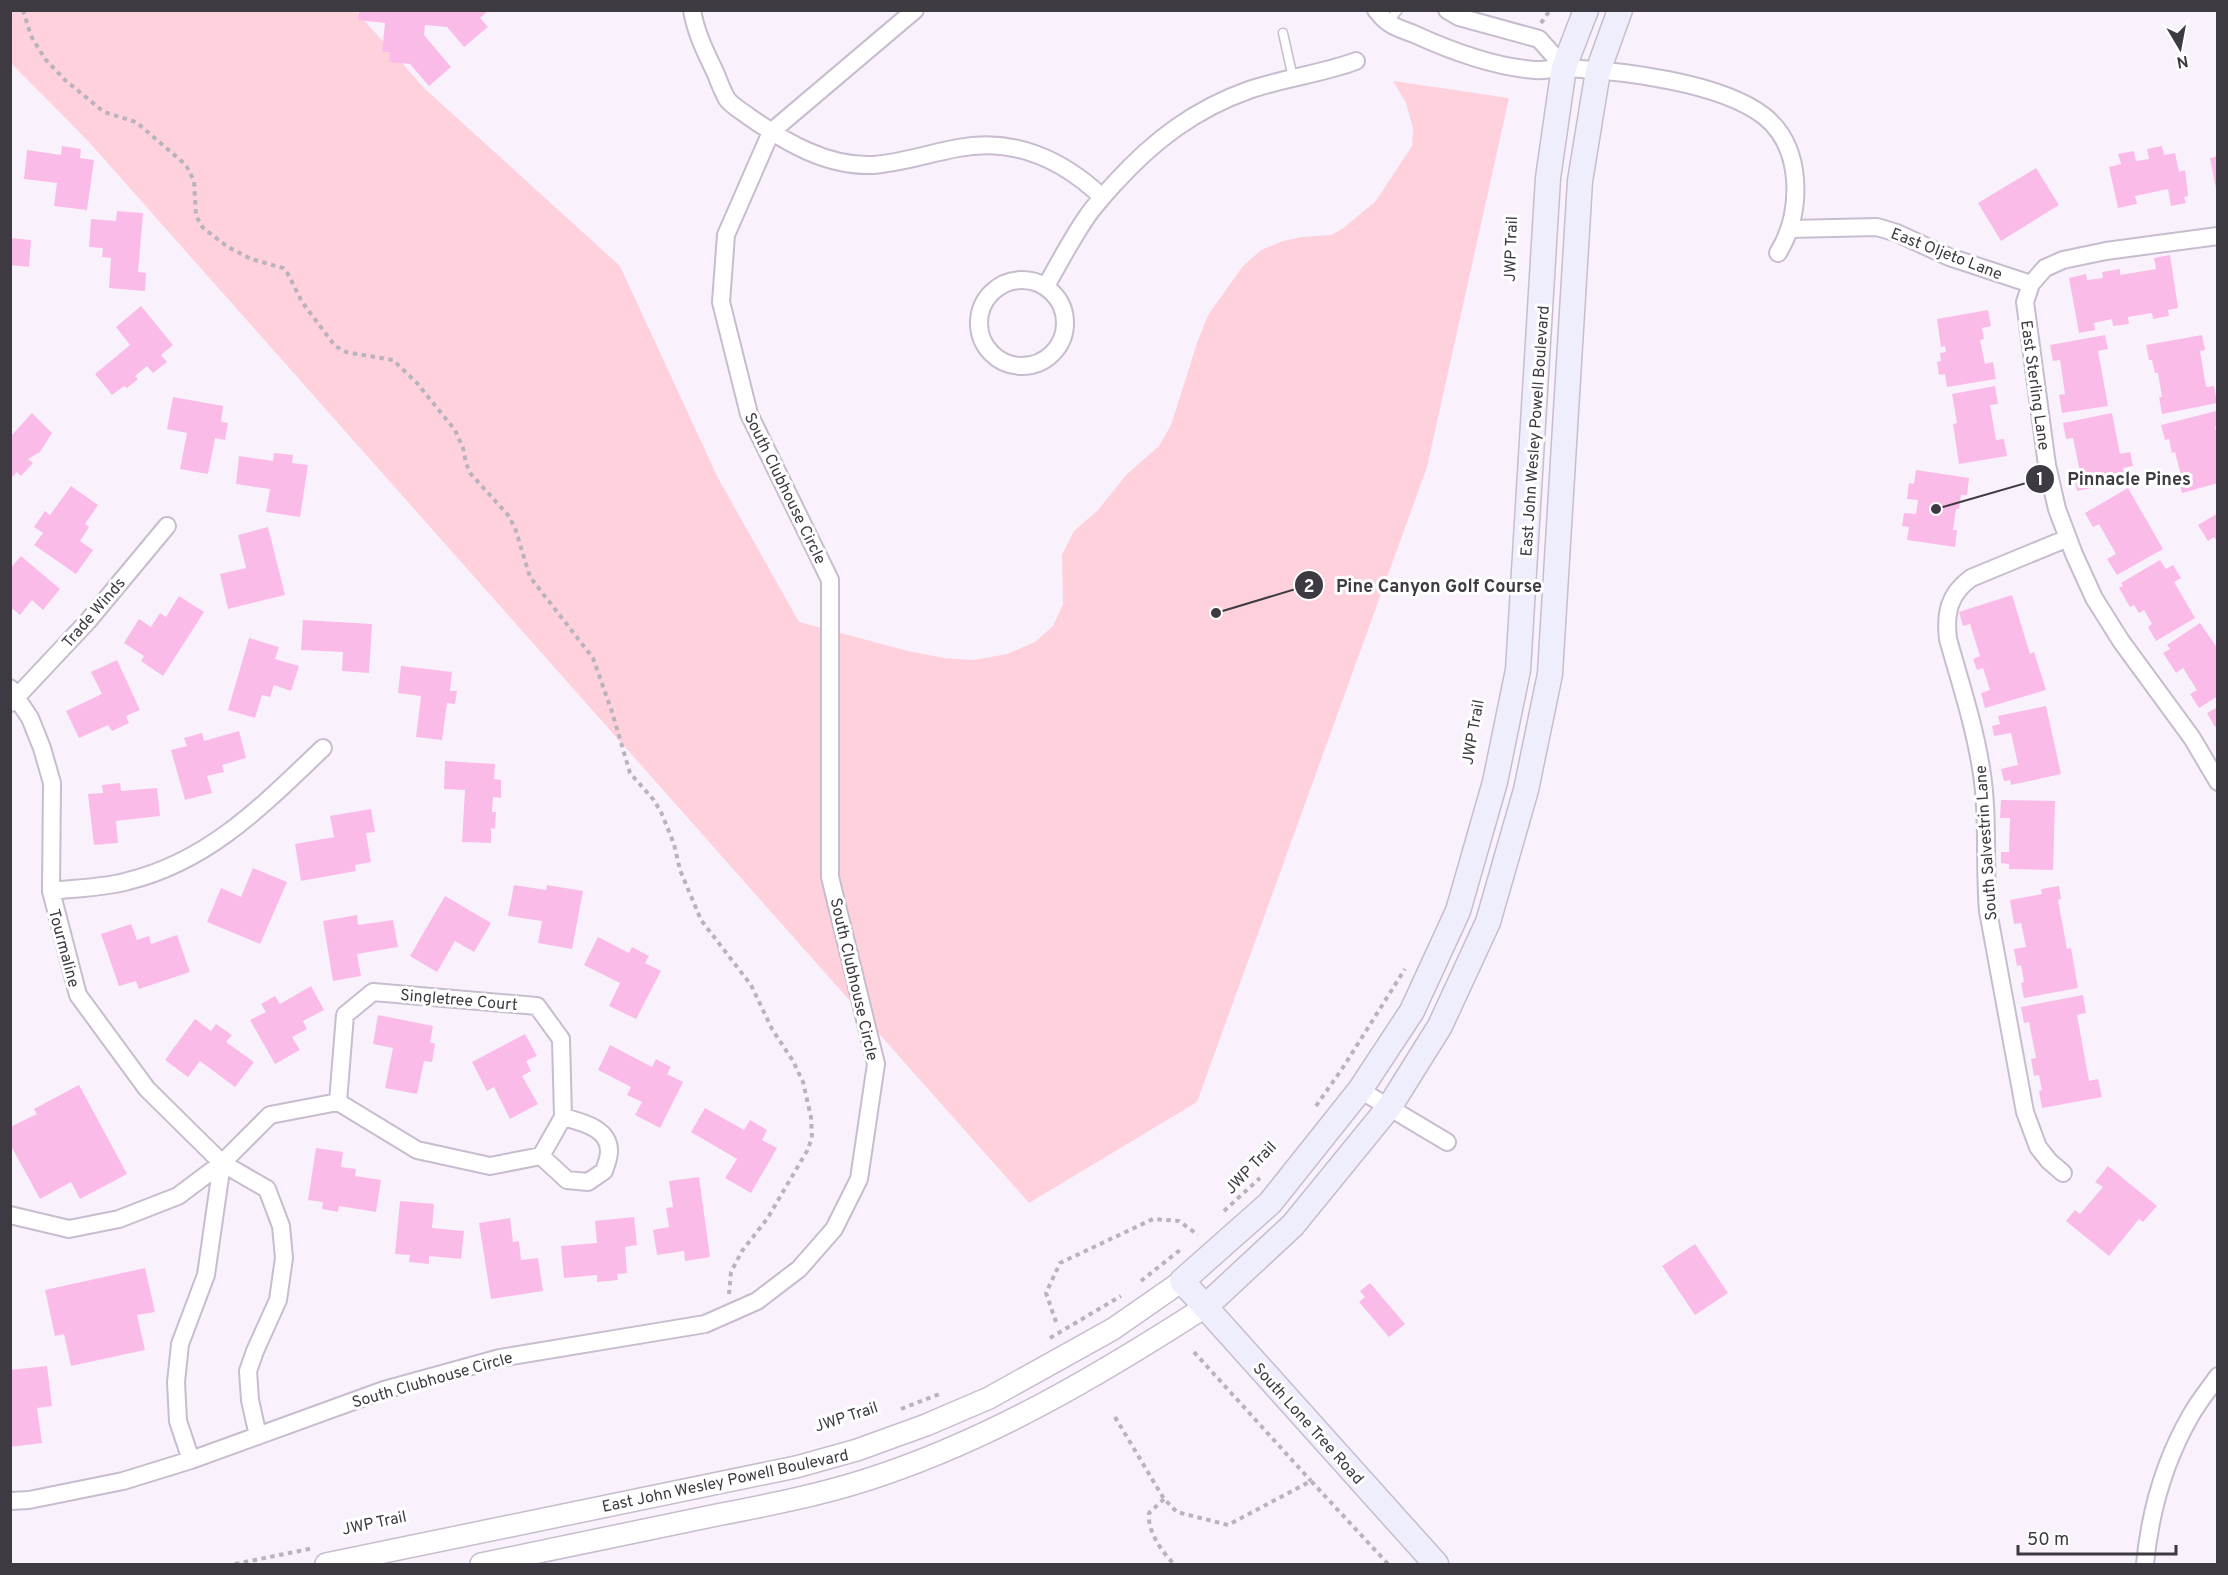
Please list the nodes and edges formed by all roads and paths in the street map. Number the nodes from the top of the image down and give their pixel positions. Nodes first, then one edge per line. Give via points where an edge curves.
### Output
1 (23, 10) edge
2 (692, 10) edge
3 (915, 10) edge
4 (1447, 10) edge
5 (1550, 10) edge
6 (1586, 10) edge
7 (1620, 10) edge
8 (1387, 14) edge
9 (1540, 24) dead end
10 (1283, 33) dead end
11 (1356, 61) dead end
12 (1564, 67) junction
13 (1598, 71) junction
14 (1293, 78) junction
15 (771, 132) junction
16 (1102, 197) junction
17 (1790, 229) junction
18 (2217, 236) edge
19 (1778, 253) dead end
20 (2031, 284) junction
21 (1046, 286) junction
22 (167, 526) dead end
23 (2068, 537) junction
24 (13, 696) edge
25 (323, 748) dead end
26 (2217, 782) edge
27 (51, 891) junction
28 (1406, 967) dead end
29 (1360, 1089) junction
30 (338, 1102) junction
31 (1390, 1106) junction
32 (1310, 1115) dead end
33 (562, 1117) junction
34 (1447, 1142) dead end
35 (541, 1156) junction
36 (222, 1163) junction
37 (2064, 1173) dead end
38 (1262, 1176) dead end
39 (1222, 1213) dead end
40 (10, 1215) edge
41 (1206, 1228) dead end
42 (1198, 1235) junction
43 (1190, 1242) dead end
44 (1181, 1249) dead end
45 (1182, 1281) junction
46 (1139, 1283) dead end
47 (1131, 1290) dead end
48 (731, 1298) dead end
49 (1205, 1307) junction
50 (1056, 1322) dead end
51 (1049, 1338) dead end
52 (1194, 1352) dead end
53 (2217, 1376) edge
54 (945, 1392) dead end
55 (892, 1413) dead end
56 (1114, 1417) dead end
57 (258, 1436) junction
58 (191, 1460) junction
59 (1311, 1481) junction
60 (1164, 1499) junction
61 (10, 1501) edge
62 (322, 1556) edge
63 (235, 1564) edge
64 (481, 1564) edge
65 (1174, 1564) edge
66 (1388, 1564) edge
67 (1436, 1564) edge
68 (2145, 1564) edge

1 - 48 path via 31,36 64,80 104,112 136,122 186,165 194,181 196,216 203,228 251,259 283,268 302,302 335,346 346,352 393,360 417,383 455,430 470,473 515,528 530,577 592,658 630,773 661,812 701,920 751,985 793,1061 803,1082 811,1117 812,1138 807,1151 731,1272
2 - 15 street via 696,31 728,101
3 - 15 street, South Clubhouse Circle
4 - 12 street via 1539,39
5 - 9 path
6 - 12 main road, East John Wesley Powell Boulevard
7 - 13 main road, East John Wesley Powell Boulevard
8 - 12 street via 1438,45 1487,61 1536,70
10 - 14 lane
11 - 14 street
12 - 13 street
12 - 29 main road, East John Wesley Powell Boulevard via 1548,178 1518,670 1495,782 1458,911 1412,1011
13 - 17 street via 1676,81 1736,100 1764,116 1781,134 1792,159 1795,186
13 - 31 main road, East John Wesley Powell Boulevard via 1580,182 1551,662 1545,697 1526,790 1488,922 1440,1026
14 - 16 street via 1233,96 1184,120 1141,156
15 - 16 street via 822,157 856,164 890,163 979,144 1002,145 1057,162
15 - 57 street, South Clubhouse Circle via 726,236 721,302 749,414 830,580 830,877 876,1064 859,1179 834,1229 800,1269 757,1301 705,1324 500,1358 384,1390
16 - 21 street
17 - 19 street
17 - 20 street, East Oljeto Lane via 1876,227
18 - 20 street via 2063,260 2046,268
20 - 23 street, East Sterling Lane via 2025,302 2026,325 2047,465
21 - 21 street via 1027,279 1000,285 989,294 980,317 985,345 993,355 1016,366 1029,365 1051,355 1059,346 1065,323 1063,309
22 - 24 street, Trade Winds via 88,621
23 - 26 street, East Sterling Lane via 2094,598 2192,738
23 - 37 street, South Salvestrin Lane via 1971,578 1952,598 1946,626 1981,770 1988,911 2025,1112 2038,1147
24 - 27 street, Tourmaline via 34,728 52,783
25 - 27 street via 243,823 180,864 127,882
27 - 36 street, Tourmaline via 78,995 147,1089
28 - 32 path
29 - 31 street
29 - 45 main road, East John Wesley Powell Boulevard via 1270,1203
30 - 33 street, Singletree Court via 345,1015 373,992 537,1006 561,1039
30 - 35 street via 417,1150 490,1166
30 - 36 street via 270,1115
31 - 34 street
31 - 49 main road, East John Wesley Powell Boulevard via 1293,1225
33 - 35 street, Singletree Court
33 - 35 street via 589,1124 603,1134 609,1151 604,1171 588,1182 567,1180
36 - 40 street via 178,1196 119,1219 69,1229
36 - 57 street, Tourmaline via 267,1190 281,1226 284,1258 278,1300 248,1371
36 - 58 street via 206,1275 180,1344 176,1382 178,1421
38 - 39 path, JWP Trail
41 - 42 path
42 - 43 path
42 - 50 path via 1179,1221 1154,1219 1060,1263 1046,1293
44 - 46 path
45 - 49 main road, South Lone Tree Road
45 - 62 street, East John Wesley Powell Boulevard via 1113,1329 989,1398 857,1450 784,1469
47 - 51 path
49 - 64 street, East John Wesley Powell Boulevard via 1129,1356 1002,1426 866,1480 803,1497
49 - 67 main road, South Lone Tree Road
52 - 59 path
53 - 68 street via 2191,1414 2172,1454 2158,1491
54 - 55 path, JWP Trail
56 - 60 path
57 - 58 street, South Clubhouse Circle
58 - 61 street, South Clubhouse Circle via 123,1481
59 - 60 path via 1228,1525 1177,1512
59 - 66 path
60 - 65 path via 1149,1513 1148,1520 1163,1552
62 - 63 path

